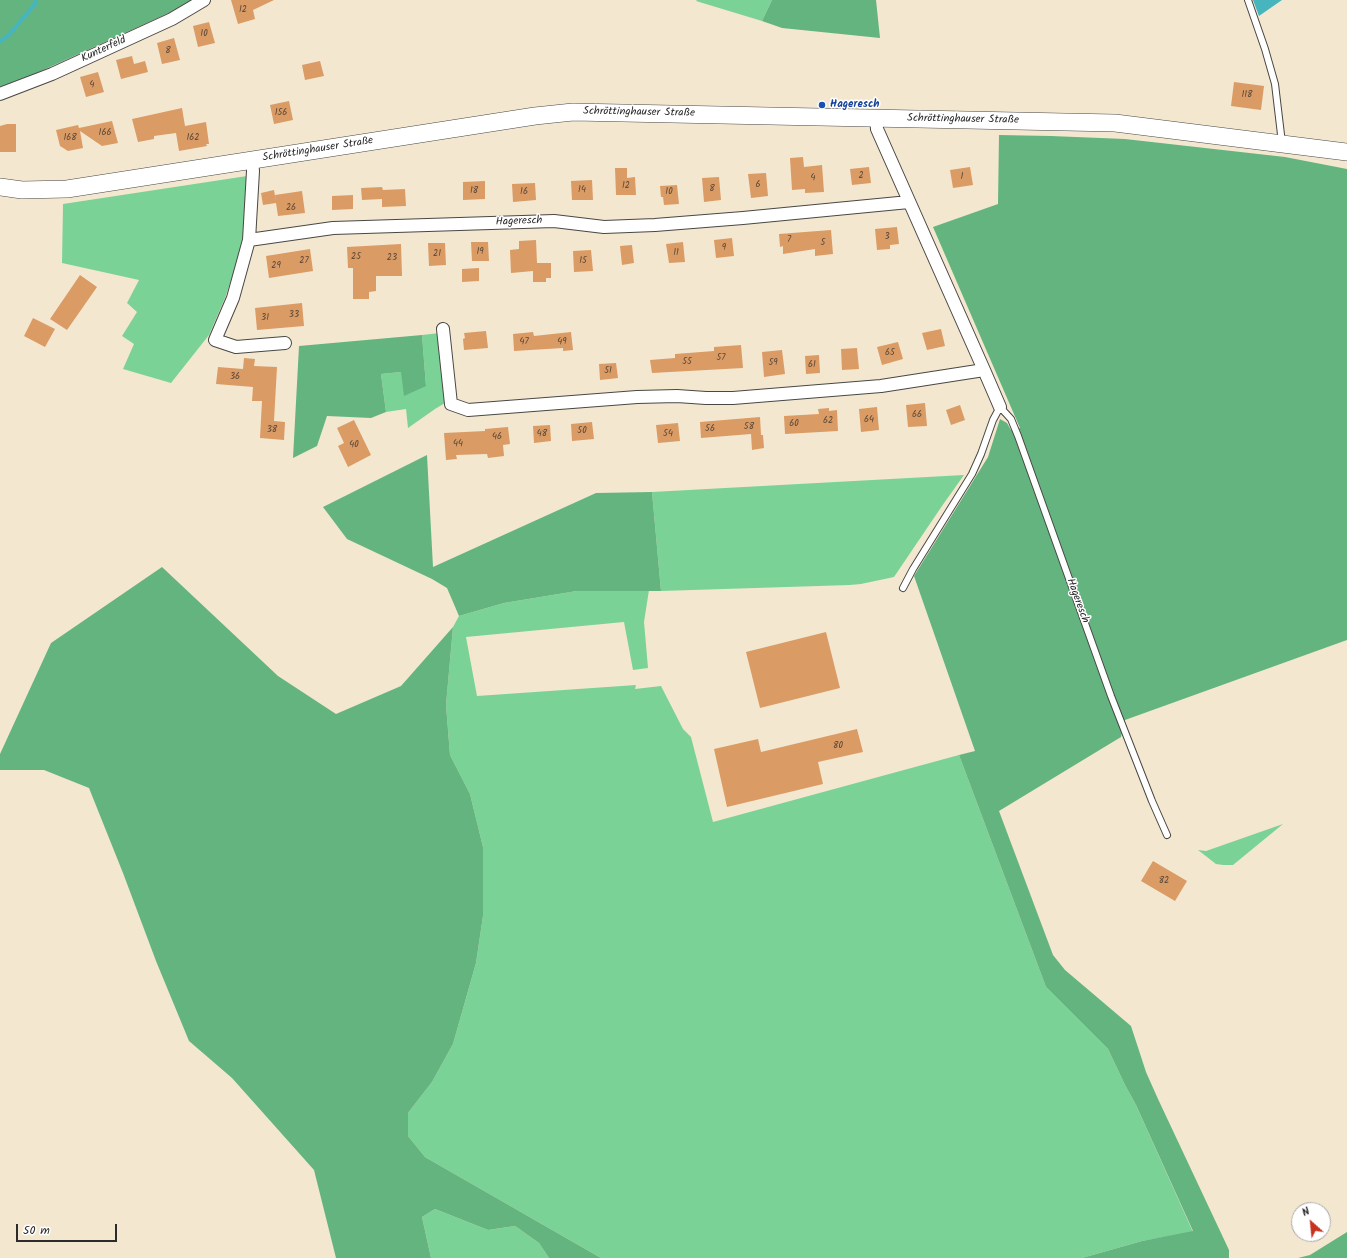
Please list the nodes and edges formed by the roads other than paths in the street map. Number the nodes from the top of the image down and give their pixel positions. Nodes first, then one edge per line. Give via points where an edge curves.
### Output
1 (204, 0) edge
2 (1248, 0) edge
3 (0, 94) edge
4 (876, 117) junction
5 (1282, 143) junction
6 (1347, 152) edge
7 (252, 160) junction
8 (0, 187) edge
9 (909, 202) junction
10 (249, 240) junction
11 (443, 329) dead end
12 (285, 343) dead end
13 (984, 370) junction
14 (1000, 407) junction
15 (903, 588) dead end
16 (1167, 835) dead end

1 - 3 street, Kunterfeld via 172,19 52,74
2 - 5 lane via 1266,49 1275,84
4 - 5 main road, Schröttinghauser Straße via 1116,123
4 - 7 main road, Schröttinghauser Straße via 573,112
4 - 9 street, Hageresch via 877,129
5 - 6 main road, Schröttinghauser Straße
7 - 8 main road, Schröttinghauser Straße via 67,189 22,190
7 - 10 street
9 - 10 street, Hageresch via 655,225 604,227 554,221 341,227
9 - 13 street, Hageresch
10 - 12 street via 233,298 215,340 236,346
11 - 13 street via 451,404 468,410 636,396 733,398 881,386
13 - 14 street, Hageresch
14 - 15 lane via 972,474
14 - 16 lane, Hageresch via 1011,419 1018,436 1111,696

